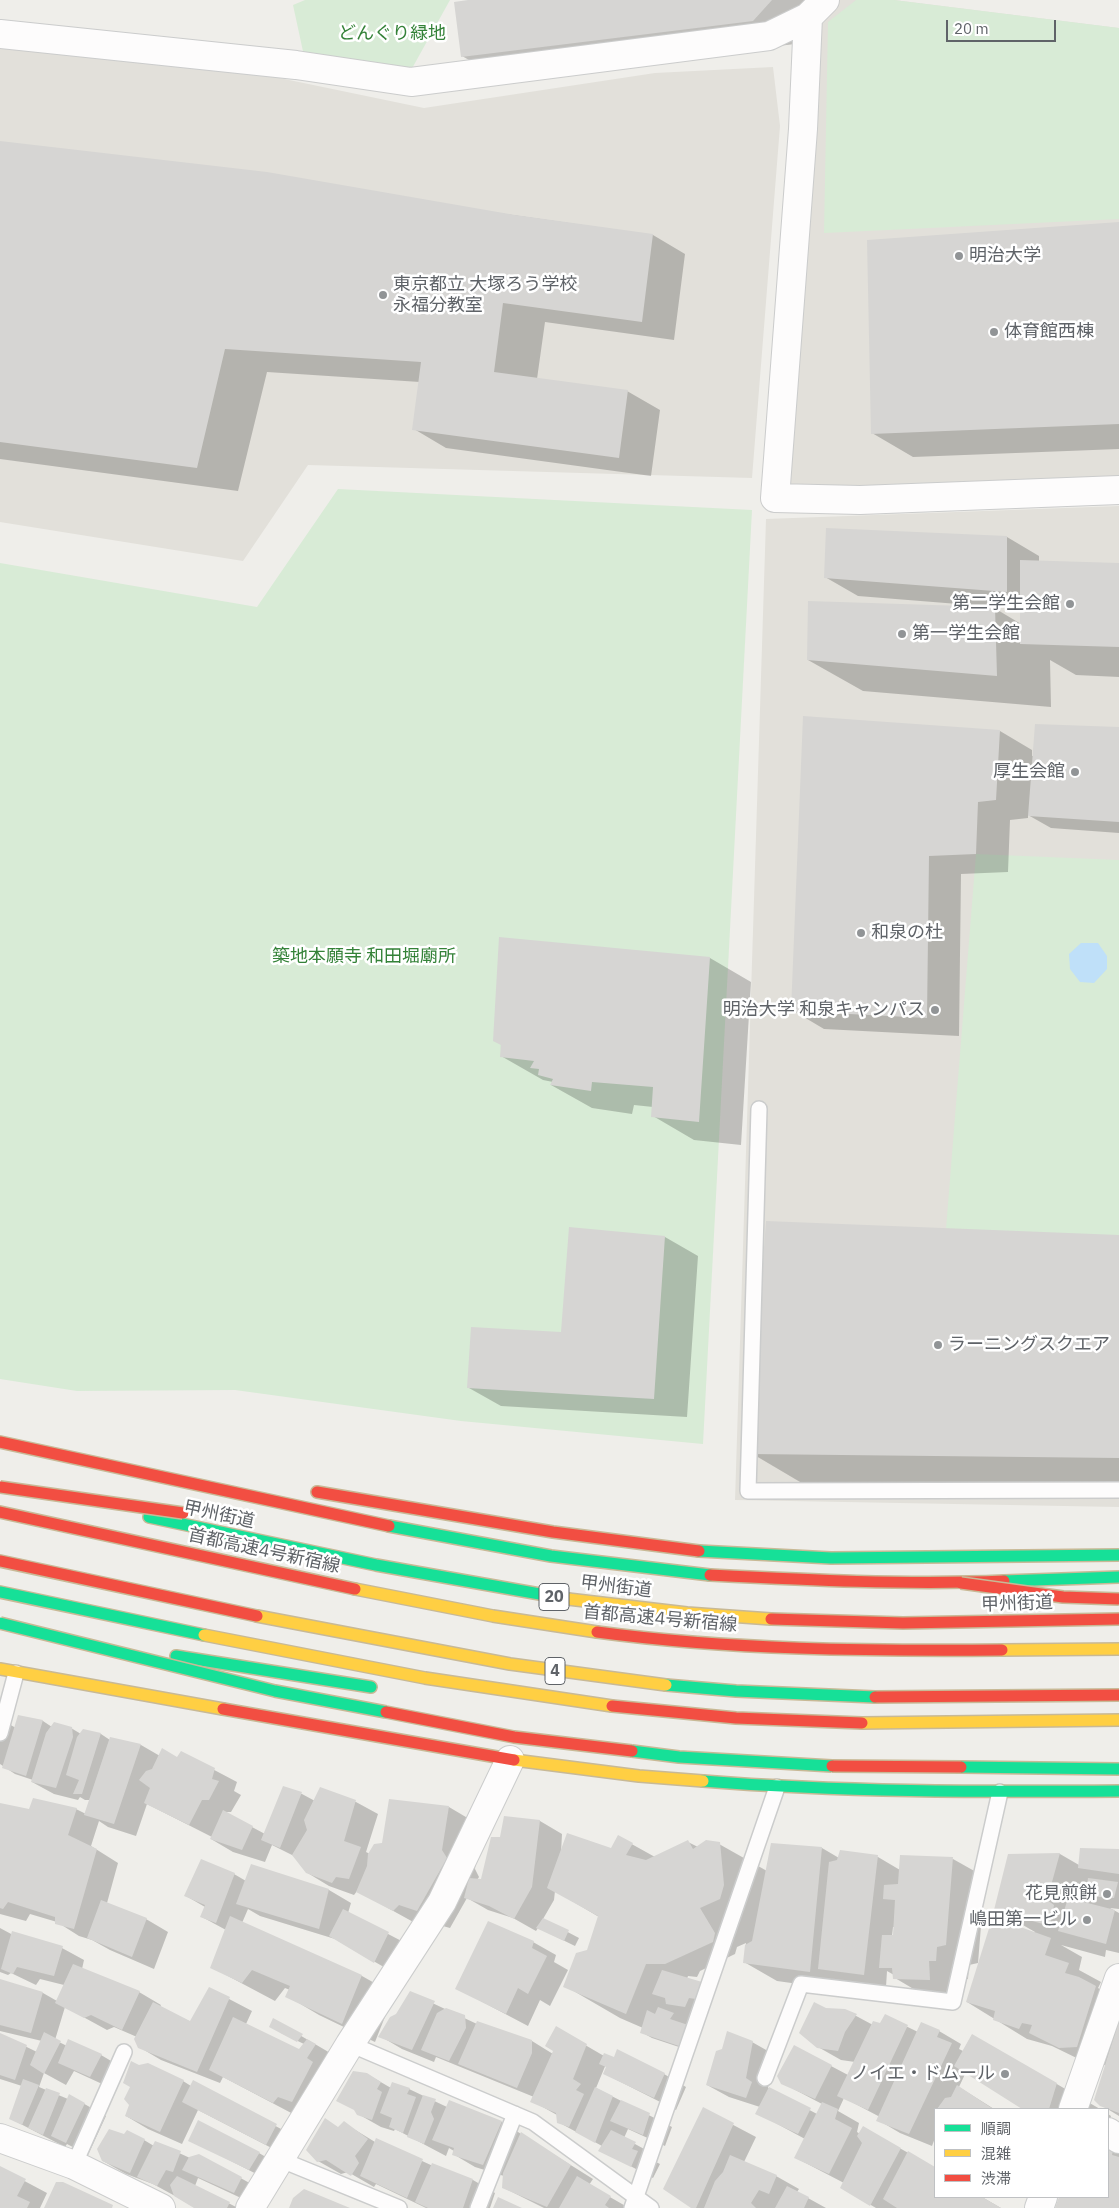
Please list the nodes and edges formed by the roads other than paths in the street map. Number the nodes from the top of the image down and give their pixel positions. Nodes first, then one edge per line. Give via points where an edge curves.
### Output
1 (817, 8) edge
2 (0, 34) edge
3 (1119, 490) edge
4 (758, 1109) dead end
5 (0, 1438) edge
6 (0, 1442) edge
7 (165, 1466) dead end
8 (0, 1480) edge
9 (0, 1487) edge
10 (301, 1489) dead end
11 (1119, 1490) edge
12 (0, 1512) edge
13 (249, 1526) dead end
14 (1119, 1555) edge
15 (0, 1561) edge
16 (1119, 1577) edge
17 (961, 1583) junction
18 (0, 1592) edge
19 (1119, 1599) edge
20 (1030, 1604) dead end
21 (1119, 1619) edge
22 (0, 1623) edge
23 (0, 1630) edge
24 (1119, 1649) edge
25 (0, 1669) edge
26 (16, 1673) junction
27 (384, 1689) dead end
28 (1119, 1695) edge
29 (1119, 1720) edge
30 (0, 1733) edge
31 (510, 1760) junction
32 (1119, 1769) edge
33 (776, 1787) junction
34 (1119, 1791) edge
35 (1000, 1792) junction
36 (1119, 1978) edge
37 (350, 2044) junction
38 (124, 2052) dead end
39 (765, 2078) dead end
40 (1073, 2108) edge
41 (515, 2114) junction
42 (0, 2138) edge
43 (279, 2159) junction
44 (74, 2165) junction
45 (634, 2203) edge
46 (161, 2208) edge
47 (250, 2208) edge
48 (399, 2208) edge
49 (478, 2208) edge
50 (651, 2208) edge

1 - 2 street via 769,36 411,82 296,65
1 - 3 street via 803,129 775,498 860,500
4 - 11 lane via 748,1491
5 - 7 highway
6 - 17 highway via 428,1534 551,1556 695,1574
8 - 21 highway, 甲州街道 / 20 via 181,1525 553,1597 688,1613 826,1621 956,1624
9 - 13 highway, bridge via 183,1513
10 - 14 highway via 553,1532 699,1551 831,1558
12 - 24 highway, 首都高速4号新宿線 via 420,1602 558,1627 691,1642 825,1649
15 - 28 highway, 4 via 413,1647 549,1670 673,1686 821,1695
16 - 17 highway, bridge
17 - 19 highway, bridge via 1064,1597
18 - 29 highway via 411,1676 545,1698 674,1713 826,1722
19 - 20 highway
22 - 32 highway, bridge via 275,1691 514,1738 679,1757 821,1766
23 - 27 highway
25 - 26 highway
26 - 30 lane
26 - 31 highway
31 - 33 highway via 639,1776
31 - 37 street via 442,1902
33 - 35 highway
33 - 45 lane
34 - 35 highway
35 - 39 lane via 953,2002 802,1984
36 - 40 street
37 - 41 lane
37 - 43 street
38 - 44 lane
41 - 45 lane via 533,2122
41 - 49 lane
42 - 44 street
43 - 47 street
43 - 48 lane
44 - 46 street
45 - 50 lane

